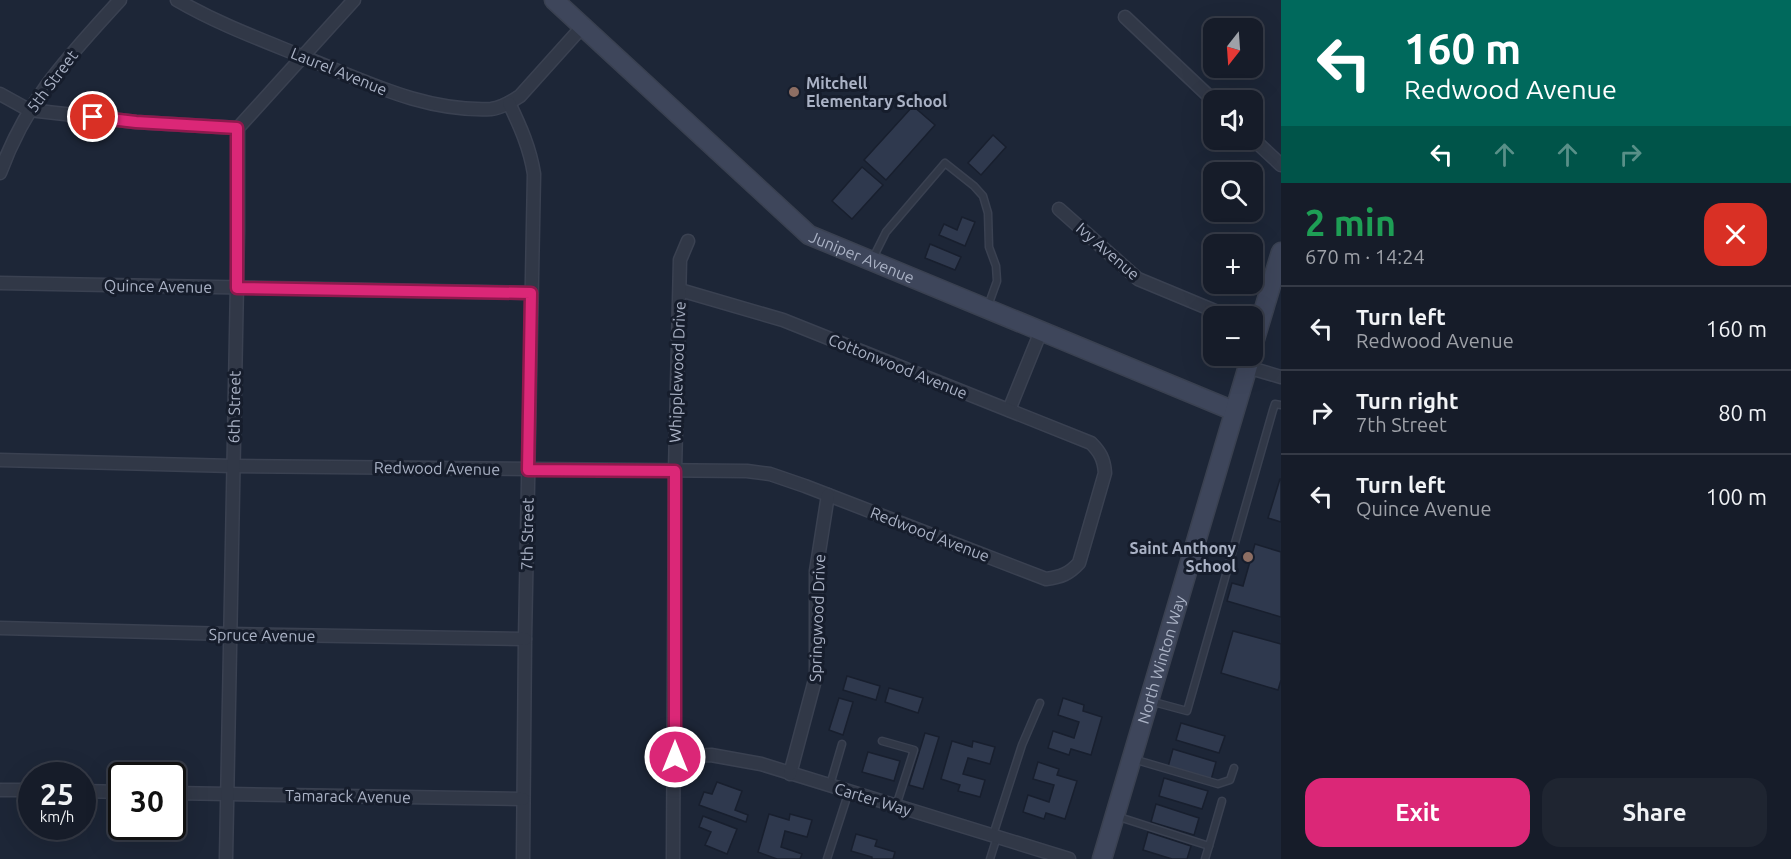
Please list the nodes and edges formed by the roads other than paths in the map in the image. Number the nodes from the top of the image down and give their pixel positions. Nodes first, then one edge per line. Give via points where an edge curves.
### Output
1 (120, 0) edge
2 (177, 0) edge
3 (354, 0) edge
4 (554, 0) edge
5 (1125, 17) dead end
6 (582, 27) junction
7 (303, 56) junction
8 (1203, 91) edge
9 (0, 94) edge
10 (509, 103) junction
11 (29, 110) junction
12 (237, 128) junction
13 (1263, 148) edge
14 (1281, 165) edge
15 (0, 173) edge
16 (1059, 209) dead end
17 (688, 241) dead end
18 (1281, 252) edge
19 (872, 261) junction
20 (0, 283) edge
21 (237, 288) junction
22 (680, 290) junction
23 (531, 293) junction
24 (1203, 306) edge
25 (1263, 306) edge
26 (987, 309) junction
27 (1041, 331) junction
28 (1263, 365) edge
29 (1247, 366) edge
30 (1281, 377) edge
31 (1281, 405) edge
32 (1009, 410) junction
33 (1234, 411) junction
34 (0, 460) edge
35 (232, 466) junction
36 (528, 470) junction
37 (675, 471) junction
38 (828, 495) junction
39 (1070, 572) joint
40 (0, 628) edge
41 (230, 634) junction
42 (525, 639) junction
43 (1150, 701) junction
44 (1040, 703) dead end
45 (882, 741) dead end
46 (842, 744) dead end
47 (675, 757) junction
48 (1132, 759) junction
49 (1234, 768) dead end
50 (790, 774) junction
51 (830, 786) junction
52 (0, 790) edge
53 (18, 790) edge
54 (849, 792) junction
55 (186, 793) edge
56 (227, 794) junction
57 (523, 799) junction
58 (1222, 801) dead end
59 (896, 806) junction
60 (1115, 816) junction
61 (995, 836) junction
62 (1209, 846) junction
63 (226, 859) edge
64 (523, 859) edge
65 (673, 859) edge
66 (827, 859) edge
67 (990, 859) edge
68 (1069, 859) edge
69 (1102, 859) edge
70 (1205, 859) edge

1 - 11 street, 5th Street via 50,79
2 - 7 street, Laurel Avenue via 230,28
3 - 7 street
4 - 6 street, Juniper Avenue
5 - 8 street
6 - 10 street via 520,96
6 - 19 street, Juniper Avenue via 809,235
7 - 10 street, Laurel Avenue via 410,100 493,109
7 - 12 street
9 - 11 street
10 - 23 street, 7th Street via 523,133 534,174
11 - 12 street
11 - 15 street, 5th Street
12 - 21 street, 6th Street
13 - 14 street
16 - 24 street, Ivy Avenue via 1138,279
17 - 22 street, Whipplewood Drive via 680,260
18 - 25 street, North Winton Way
19 - 26 street, Juniper Avenue
19 - 26 lane via 886,232 945,163 983,196 988,213 988,246 997,280
20 - 21 street, Quince Avenue
21 - 23 street, Quince Avenue
21 - 35 street, 6th Street
22 - 32 street, Cottonwood Avenue via 783,320
22 - 37 street, Whipplewood Drive
23 - 36 street, 7th Street
26 - 27 street, Juniper Avenue
27 - 32 street
27 - 33 street, Juniper Avenue
28 - 30 street
29 - 33 street, North Winton Way
31 - 43 lane via 1275,404 1273,410 1187,711
32 - 39 street, Cottonwood Avenue via 1091,443 1104,462 1105,473 1079,563
33 - 43 street, North Winton Way
34 - 35 street, Redwood Avenue
35 - 36 street, Redwood Avenue
35 - 41 street, 6th Street
36 - 37 street, Redwood Avenue
36 - 42 street, 7th Street
37 - 38 street, Redwood Avenue via 770,474
37 - 47 street, Whipplewood Drive
38 - 39 street, Redwood Avenue via 1046,579
38 - 50 street, Springwood Drive via 816,571 816,676
40 - 41 street, Spruce Avenue
41 - 42 street, Spruce Avenue
41 - 56 street, 6th Street
42 - 57 street, 7th Street
43 - 48 street, North Winton Way
44 - 61 lane via 1022,745
45 - 59 lane via 914,750
46 - 51 lane
47 - 50 street, Carter Way via 711,755
47 - 65 street, Whipplewood Drive
48 - 49 lane via 1218,784 1230,780
48 - 60 street, North Winton Way
50 - 51 street, Carter Way
51 - 54 street, Carter Way
52 - 53 street
54 - 59 street, Carter Way
54 - 66 lane
55 - 56 street, Tamarack Avenue
56 - 57 street, Tamarack Avenue
56 - 63 street, 6th Street
57 - 64 street, 7th Street
58 - 62 lane
59 - 61 street, Carter Way
60 - 62 lane
60 - 69 street, North Winton Way
61 - 67 lane
61 - 68 street, Carter Way
62 - 70 lane

